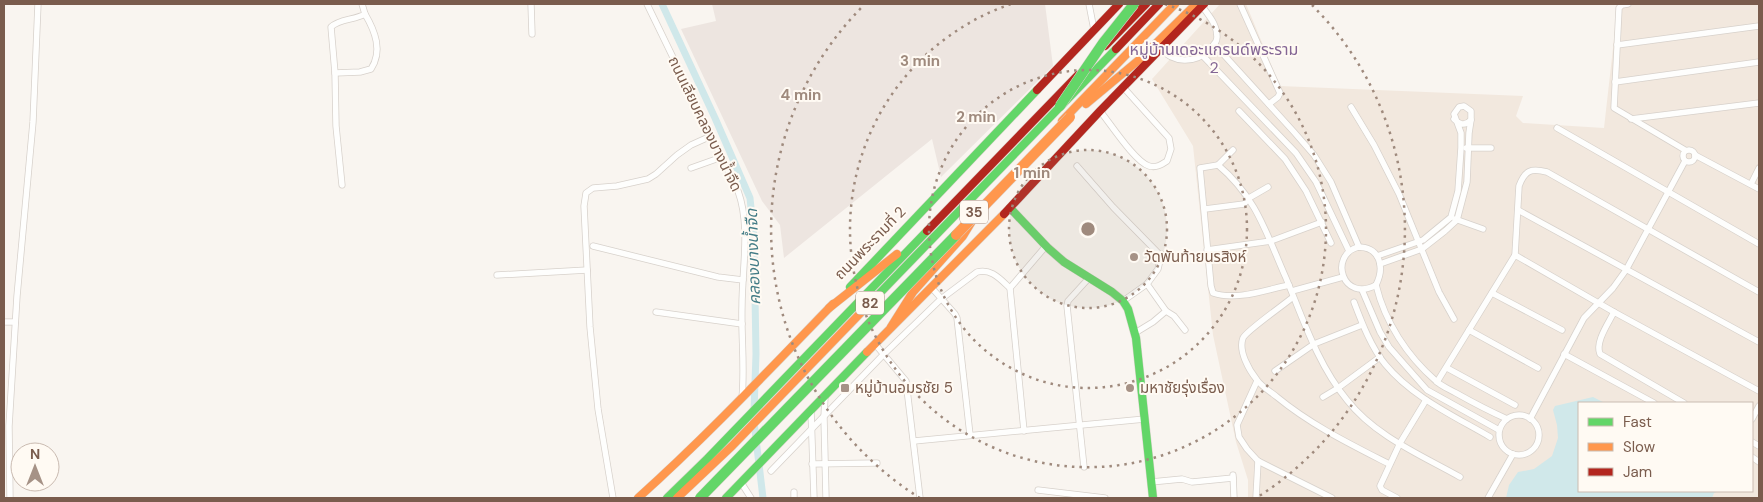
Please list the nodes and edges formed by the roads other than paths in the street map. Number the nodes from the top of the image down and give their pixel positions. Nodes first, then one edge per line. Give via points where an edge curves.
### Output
1 (38, 4) edge
2 (362, 4) edge
3 (531, 4) edge
4 (648, 4) edge
5 (1089, 4) edge
6 (1119, 4) edge
7 (1134, 4) edge
8 (1146, 4) edge
9 (1159, 4) edge
10 (1175, 4) edge
11 (1179, 4) edge
12 (1201, 4) edge
13 (1240, 4) edge
14 (1628, 4) edge
15 (365, 14) junction
16 (1759, 26) edge
17 (1094, 30) junction
18 (532, 34) dead end
19 (1214, 44) junction
20 (1617, 45) junction
21 (1160, 49) junction
22 (1203, 56) junction
23 (1759, 62) edge
24 (335, 73) junction
25 (1615, 82) junction
26 (1123, 87) junction
27 (1759, 103) edge
28 (1269, 104) junction
29 (1060, 106) junction
30 (1351, 107) dead end
31 (1100, 111) junction
32 (1239, 111) dead end
33 (1070, 117) junction
34 (1454, 119) junction
35 (1631, 119) junction
36 (1471, 120) junction
37 (1557, 128) dead end
38 (711, 136) junction
39 (1461, 148) junction
40 (1468, 148) junction
41 (1490, 148) dead end
42 (1233, 150) dead end
43 (1686, 150) junction
44 (1695, 155) junction
45 (722, 157) junction
46 (1685, 161) junction
47 (1218, 165) junction
48 (1077, 166) dead end
49 (691, 168) dead end
50 (1759, 168) edge
51 (1751, 184) junction
52 (342, 185) dead end
53 (1268, 187) dead end
54 (1759, 188) edge
55 (1668, 192) junction
56 (1249, 198) junction
57 (955, 202) junction
58 (1010, 208) junction
59 (1204, 209) junction
60 (1518, 210) junction
61 (974, 212) junction
62 (1450, 217) junction
63 (1457, 220) junction
64 (1322, 222) junction
65 (1483, 229) dead end
66 (1647, 229) junction
67 (1271, 241) junction
68 (1418, 242) junction
69 (1331, 244) dead end
70 (1759, 244) edge
71 (593, 246) dead end
72 (1046, 246) junction
73 (1359, 247) junction
74 (1422, 249) junction
75 (1207, 250) junction
76 (1349, 252) junction
77 (1515, 255) junction
78 (1377, 256) junction
79 (1380, 264) junction
80 (587, 270) junction
81 (1626, 270) junction
82 (497, 276) dead end
83 (1343, 277) junction
84 (1089, 278) junction
85 (743, 280) junction
86 (1147, 284) junction
87 (1289, 285) junction
88 (1376, 285) junction
89 (931, 287) junction
90 (1010, 288) junction
91 (1362, 290) junction
92 (1759, 292) edge
93 (1492, 293) junction
94 (1293, 294) junction
95 (941, 299) junction
96 (1123, 301) junction
97 (1354, 302) dead end
98 (1600, 303) junction
99 (829, 308) junction
100 (1166, 311) junction
101 (656, 312) dead end
102 (1614, 312) junction
103 (1454, 319) dead end
104 (4, 322) edge
105 (16, 322) junction
106 (742, 324) junction
107 (1362, 325) junction
108 (891, 327) junction
109 (1184, 330) dead end
110 (1469, 330) junction
111 (1562, 330) dead end
112 (1135, 333) junction
113 (1759, 342) edge
114 (875, 344) junction
115 (1314, 344) junction
116 (884, 354) junction
117 (1564, 354) junction
118 (1380, 357) junction
119 (1447, 368) junction
120 (1538, 368) dead end
121 (1275, 371) dead end
122 (1257, 381) junction
123 (1437, 382) junction
124 (1338, 388) junction
125 (1759, 392) edge
126 (745, 395) junction
127 (825, 396) junction
128 (1323, 397) dead end
129 (1426, 400) junction
130 (1652, 402) edge
131 (1682, 402) edge
132 (1515, 405) dead end
133 (1759, 406) edge
134 (810, 411) junction
135 (1753, 417) edge
136 (824, 418) junction
137 (1530, 418) junction
138 (1145, 419) junction
139 (1507, 419) junction
140 (1080, 425) junction
141 (811, 430) junction
142 (1499, 430) junction
143 (1024, 431) junction
144 (970, 435) junction
145 (1490, 437) dead end
146 (914, 441) junction
147 (1400, 443) junction
148 (824, 445) junction
149 (811, 446) junction
150 (1513, 454) junction
151 (1258, 461) junction
152 (877, 463) dead end
153 (812, 464) junction
154 (825, 464) junction
155 (1389, 464) junction
156 (1084, 466) dead end
157 (771, 471) dead end
158 (668, 472) junction
159 (1460, 477) dead end
160 (746, 480) junction
161 (1151, 482) junction
162 (1038, 490) dead end
163 (10, 498) edge
164 (613, 498) edge
165 (638, 498) edge
166 (644, 498) edge
167 (667, 498) edge
168 (677, 498) edge
169 (698, 498) edge
170 (726, 498) edge
171 (751, 498) edge
172 (814, 498) edge
173 (826, 498) edge
174 (920, 498) edge
175 (1106, 498) edge
176 (1153, 498) edge
177 (1234, 498) edge
178 (1256, 498) edge
179 (1332, 498) edge
180 (1397, 498) edge
181 (1488, 498) edge

1 - 105 street via 34,104
2 - 15 street
3 - 18 street
4 - 38 street, ถนนเลียบคลองบางน้ำจืด
5 - 17 street
6 - 17 main road, ถนนพระรามที่ 2 / 35
7 - 29 main road, bridge
8 - 57 main road, 35
9 - 29 main road, 82, bridge
10 - 61 main road, 35
11 - 33 main road, 82
12 - 19 street via 1215,24 1217,38
12 - 21 main road, 35
12 - 33 main road
13 - 28 street via 1280,93
14 - 20 street via 1619,8
15 - 24 street via 331,27
15 - 24 street via 377,40 374,64 371,69 360,72
16 - 20 street
17 - 99 main road, ถนนพระรามที่ 2 / 35
19 - 22 street
19 - 28 street
20 - 25 street
21 - 22 street via 1173,58 1187,61
21 - 26 main road, 35
22 - 76 street via 1296,153 1316,182
23 - 25 street
24 - 52 street
25 - 35 street via 1614,108
26 - 31 main road, 35
26 - 31 street via 1169,138 1171,149 1167,160 1156,167 1137,159
27 - 35 street
28 - 73 street via 1314,155 1331,182
29 - 168 main road, 82 via 732,446
30 - 68 street via 1400,194
31 - 58 main road, 35
32 - 64 street via 1285,159
33 - 169 main road, 82, bridge
34 - 36 street via 1462,124
34 - 36 street via 1456,110 1464,106 1471,111
34 - 39 street via 1461,133
35 - 43 street
36 - 40 street
37 - 55 street
38 - 45 street, ถนนเลียบคลองบางน้ำจืด
38 - 80 street via 691,145 648,178 589,189 584,206
39 - 40 street
39 - 62 street via 1458,191
40 - 41 street
40 - 63 street via 1467,182
42 - 47 street
43 - 44 street via 1692,150
43 - 46 street via 1682,155
44 - 46 street via 1693,160
44 - 51 street
45 - 49 street
45 - 85 street, ถนนเลียบคลองบางน้ำจืด via 742,203
46 - 55 street
47 - 56 street
47 - 59 street via 1200,168
48 - 86 street via 1147,243 1160,253 1158,270
50 - 51 street
51 - 54 street
53 - 56 street
55 - 66 street
55 - 70 street
56 - 59 street via 1244,204
56 - 67 street
57 - 99 main road
57 - 167 main road, 35
58 - 72 main road
58 - 89 main road, 35
59 - 75 street
60 - 66 street via 1519,186 1523,176 1538,170 1547,172
60 - 77 street
60 - 81 street
61 - 108 main road via 963,236 913,292
61 - 169 main road, 35, bridge
62 - 63 street
62 - 68 street
63 - 65 street
63 - 74 street
64 - 67 street
64 - 69 street
66 - 81 street
66 - 92 street
67 - 75 street
67 - 87 street
68 - 74 street
68 - 78 street
71 - 85 street via 718,277
72 - 84 main road
72 - 90 street
73 - 76 street
73 - 78 street via 1370,249
74 - 79 street
74 - 103 street
75 - 87 street via 1213,293 1236,296
76 - 83 street via 1342,264
77 - 93 street
77 - 98 street
78 - 79 street
79 - 88 street
80 - 82 street
80 - 164 street via 598,409
81 - 98 street
81 - 113 street
83 - 91 street via 1354,288
83 - 94 street
84 - 96 main road
84 - 140 street via 1068,300 1067,306
85 - 106 street, ถนนเลียบคลองบางน้ำจืด
86 - 96 street
86 - 100 street
87 - 94 street
88 - 91 street
88 - 123 street via 1392,328
89 - 95 street
89 - 108 main road, 35
90 - 95 street via 995,275 982,271
90 - 143 street
91 - 142 street via 1389,347 1427,390
93 - 110 street
93 - 111 street
94 - 115 street
94 - 122 street via 1243,338 1243,353
95 - 116 street
95 - 144 street via 957,318
96 - 112 main road
97 - 107 street
98 - 102 street
98 - 117 street via 1584,318
99 - 126 main road, ถนนพระรามที่ 2 / 35
100 - 109 street
100 - 112 street
101 - 106 street
102 - 125 street
102 - 131 street via 1601,339 1600,354
104 - 105 street
105 - 163 street via 9,426
106 - 126 street, ถนนเลียบคลองบางน้ำจืด
107 - 115 street
107 - 118 street
108 - 114 main road, 35
110 - 119 street
110 - 120 street
112 - 138 main road
114 - 116 street
114 - 127 main road, 35
115 - 121 street
115 - 124 street
116 - 136 street
116 - 146 street via 906,381
117 - 130 street
117 - 137 street
118 - 124 street
118 - 129 street
119 - 123 street
119 - 132 street
122 - 151 street via 1237,431 1238,437
122 - 155 street via 1321,428
123 - 139 street
124 - 128 street
124 - 147 street via 1372,426
126 - 158 main road, ถนนพระรามที่ 2 / 35
127 - 134 main road, 35
127 - 136 street
129 - 145 street
129 - 147 street
133 - 135 street
134 - 141 street
134 - 160 main road, 35
136 - 141 street
136 - 148 street
137 - 139 street via 1519,415
137 - 150 street via 1538,431 1537,443 1528,452
138 - 140 street
138 - 161 main road
139 - 142 street
140 - 143 street
140 - 156 street
141 - 149 street
141 - 157 street
142 - 150 street via 1500,443
143 - 144 street
144 - 146 street
146 - 174 street
147 - 155 street
147 - 159 street
148 - 149 street
148 - 154 street
149 - 153 street
150 - 181 street
151 - 178 street
151 - 179 street
152 - 154 street
153 - 154 street
153 - 172 street
154 - 173 street
155 - 180 street via 1380,488
158 - 165 main road, ถนนพระรามที่ 2 / 35
158 - 166 main road
160 - 170 main road, 35
160 - 171 street
161 - 176 main road
161 - 177 street via 1182,479 1192,482 1233,476
162 - 175 street

